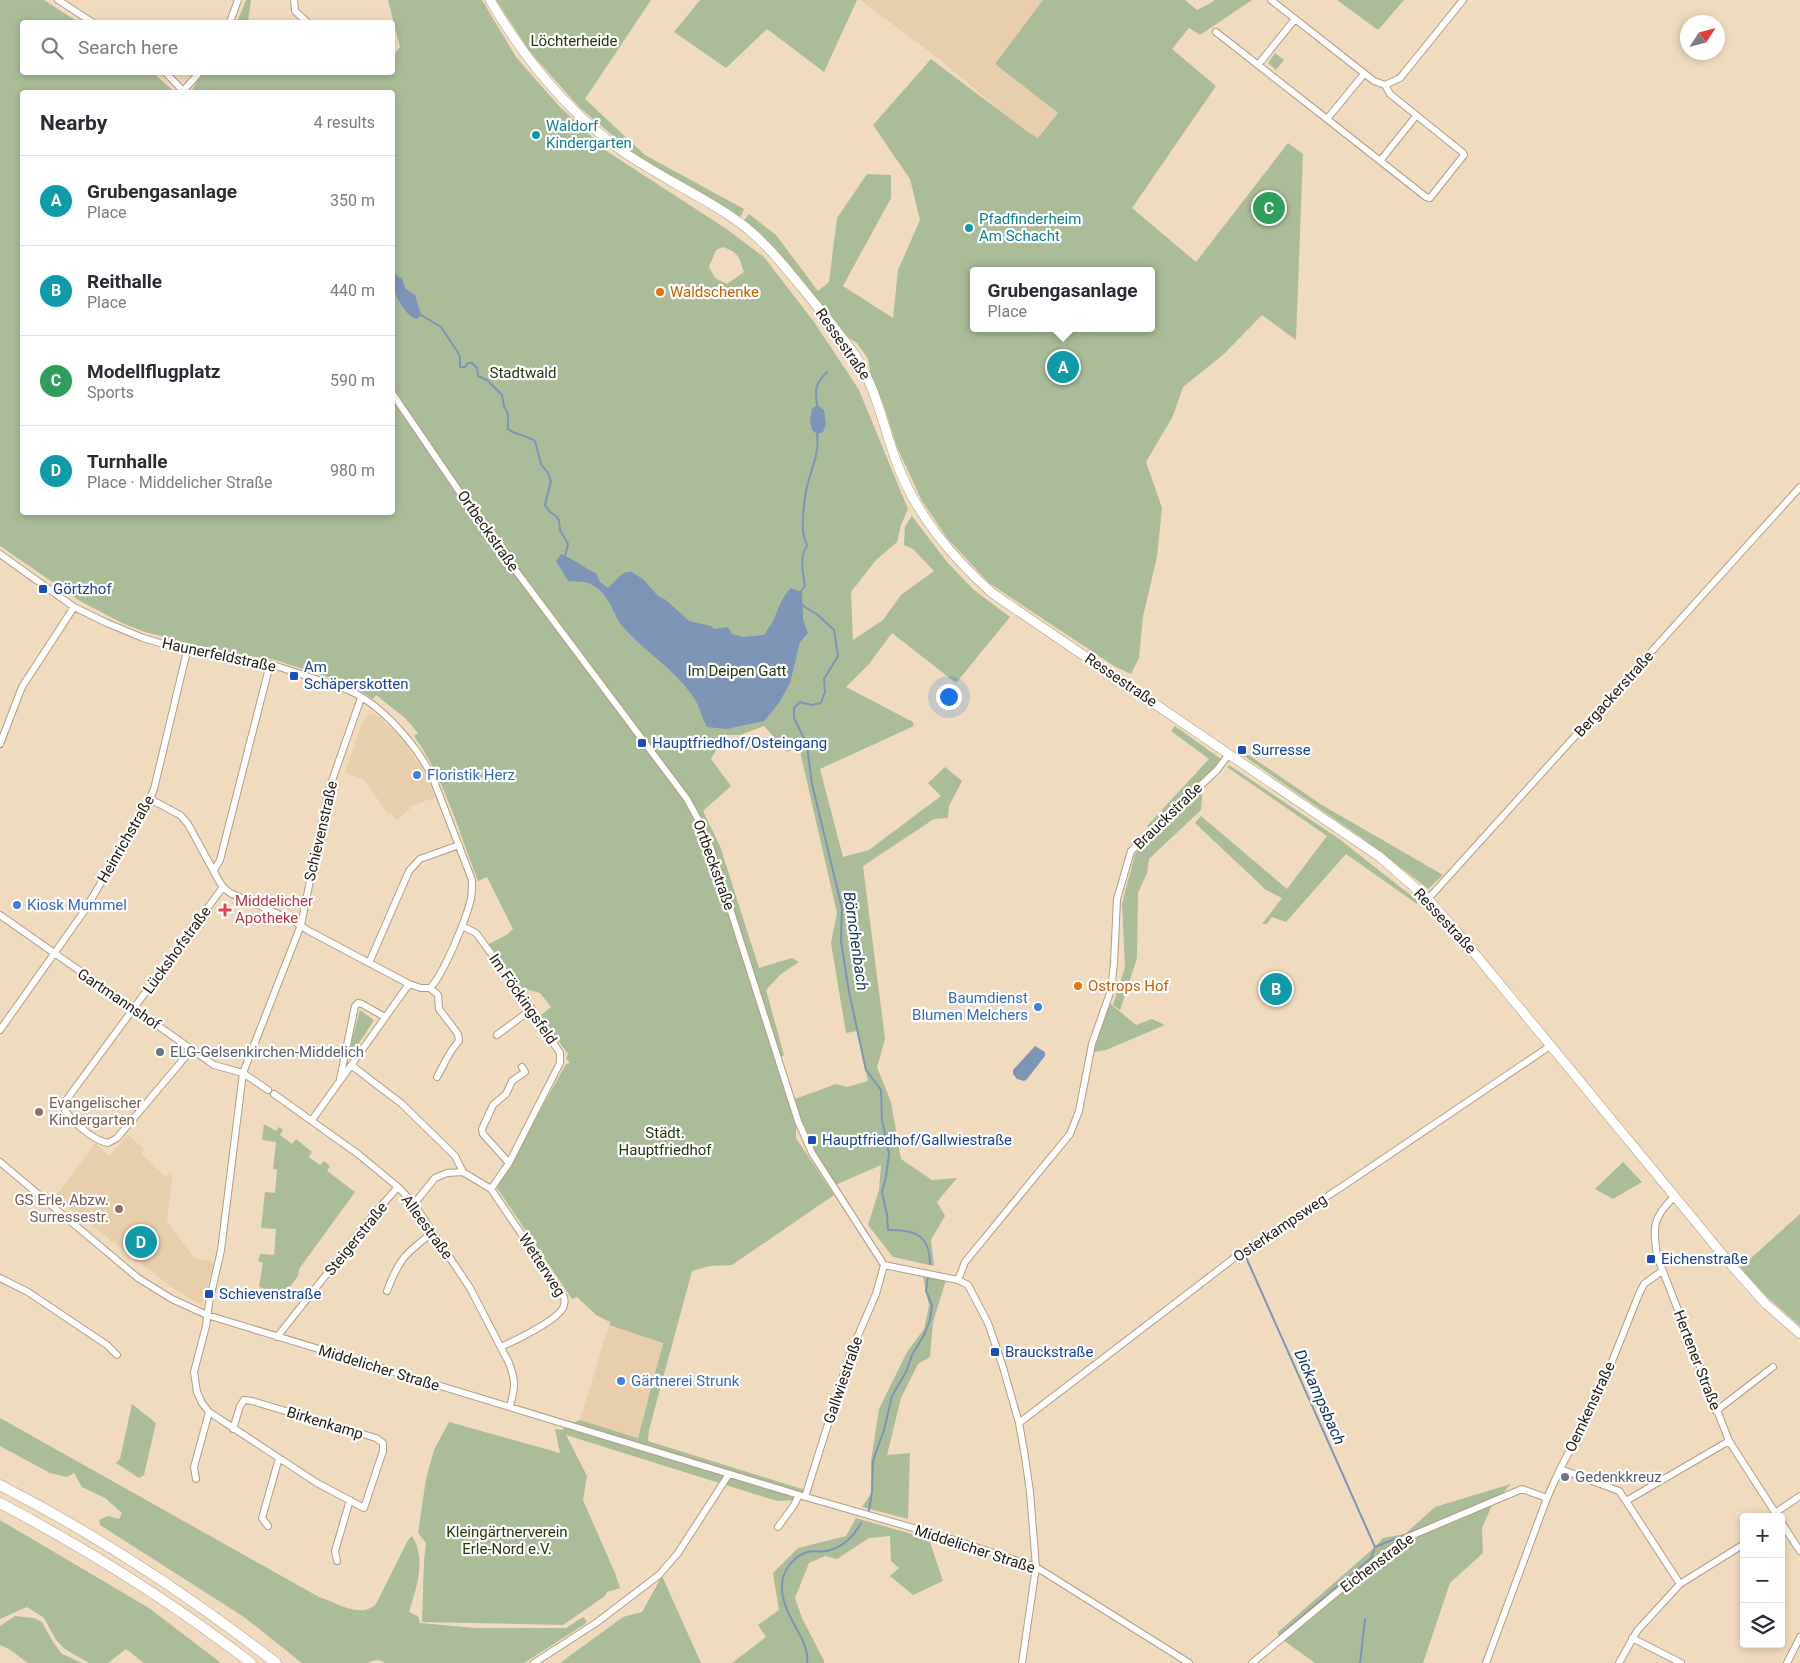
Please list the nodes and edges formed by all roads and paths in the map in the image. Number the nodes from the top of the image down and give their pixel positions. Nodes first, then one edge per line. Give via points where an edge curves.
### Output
1 (58, 0) edge
2 (238, 0) edge
3 (294, 0) edge
4 (490, 0) edge
5 (1271, 0) edge
6 (1463, 0) edge
7 (1295, 19) junction
8 (89, 20) edge
9 (231, 20) edge
10 (305, 20) edge
11 (1216, 32) dead end
12 (1258, 65) junction
13 (1364, 74) junction
14 (168, 75) edge
15 (197, 75) edge
16 (1385, 85) junction
17 (181, 90) edge
18 (185, 90) edge
19 (1416, 116) junction
20 (1328, 119) junction
21 (1380, 161) junction
22 (395, 397) edge
23 (1800, 487) edge
24 (0, 554) edge
25 (74, 606) junction
26 (187, 651) junction
27 (270, 664) junction
28 (361, 698) junction
29 (0, 744) edge
30 (1229, 754) junction
31 (150, 799) junction
32 (459, 845) junction
33 (214, 870) junction
34 (223, 887) junction
35 (1428, 899) junction
36 (0, 915) edge
37 (301, 925) junction
38 (462, 926) junction
39 (54, 954) junction
40 (370, 963) junction
41 (409, 984) junction
42 (430, 988) junction
43 (135, 1009) junction
44 (532, 1009) junction
45 (385, 1017) junction
46 (0, 1030) edge
47 (497, 1035) dead end
48 (1550, 1046) junction
49 (192, 1049) junction
50 (351, 1065) junction
51 (522, 1067) dead end
52 (243, 1073) junction
53 (437, 1077) dead end
54 (339, 1082) junction
55 (312, 1120) junction
56 (0, 1162) edge
57 (509, 1163) junction
58 (463, 1172) junction
59 (398, 1187) junction
60 (491, 1189) junction
61 (1674, 1197) junction
62 (414, 1204) junction
63 (432, 1232) junction
64 (884, 1265) junction
65 (1662, 1270) junction
66 (0, 1278) edge
67 (958, 1280) junction
68 (387, 1291) dead end
69 (207, 1315) junction
70 (1800, 1334) edge
71 (277, 1337) junction
72 (501, 1348) junction
73 (117, 1355) dead end
74 (1773, 1367) dead end
75 (510, 1406) junction
76 (1716, 1411) junction
77 (209, 1412) junction
78 (1019, 1423) junction
79 (233, 1428) junction
80 (1729, 1441) junction
81 (279, 1458) junction
82 (1560, 1469) junction
83 (729, 1474) junction
84 (196, 1479) dead end
85 (0, 1486) edge
86 (802, 1496) junction
87 (1800, 1496) edge
88 (1547, 1498) junction
89 (350, 1500) junction
90 (1626, 1501) junction
91 (0, 1502) edge
92 (794, 1505) junction
93 (800, 1511) dead end
94 (1775, 1513) edge
95 (1779, 1513) edge
96 (268, 1526) dead end
97 (778, 1527) dead end
98 (1785, 1528) edge
99 (1740, 1546) edge
100 (1800, 1551) edge
101 (337, 1561) dead end
102 (1036, 1567) junction
103 (1680, 1584) junction
104 (1800, 1637) edge
105 (1632, 1638) junction
106 (252, 1663) edge
107 (276, 1663) edge
108 (534, 1663) edge
109 (1022, 1663) edge
110 (1189, 1663) edge
111 (1252, 1663) edge
112 (1486, 1663) edge
113 (1619, 1663) edge
114 (1681, 1663) edge
115 (1787, 1663) edge

1 - 8 street
2 - 9 street
3 - 10 street via 295,11
4 - 30 main road, Ressestraße via 503,23 547,81 576,111 614,145 738,222 785,268 863,369 913,498 940,539 965,568 992,593
5 - 7 street
6 - 16 street via 1400,78
7 - 12 street
7 - 13 street
11 - 12 street
12 - 20 street
13 - 16 street
13 - 20 street
14 - 17 street
15 - 18 street
16 - 19 street via 1390,94
19 - 21 street
19 - 21 street via 1464,155 1433,196 1426,197
20 - 21 street
22 - 64 street, Ortbeckstraße via 489,535 695,814 712,849 798,1121 812,1153
23 - 35 street, Bergackerstraße
24 - 25 street, Haunerfeldstraße
25 - 26 street, Haunerfeldstraße via 106,623
25 - 29 street via 22,687
26 - 27 street, Haunerfeldstraße
26 - 31 street, Heinrichstraße
27 - 28 street, Haunerfeldstraße via 352,691
27 - 33 street via 220,860
28 - 32 street, Haunerfeldstraße via 392,722 424,761
28 - 37 street, Schievenstraße via 328,792
30 - 35 main road, Ressestraße via 1380,857
30 - 67 street, Brauckstraße via 1218,770 1131,851 1117,900 1111,990 1092,1044 1079,1111 1070,1134 965,1262
31 - 33 street via 180,815
31 - 39 street, Heinrichstraße via 85,910
32 - 38 street, Haunerfeldstraße via 472,880 471,898
32 - 40 street via 420,859 409,872
33 - 34 street
34 - 37 street
34 - 43 street, Lückshofstraße
35 - 48 main road, Ressestraße
36 - 39 street, Gartmannshof
37 - 40 street
37 - 52 street, Schievenstraße
38 - 42 street, Haunerfeldstraße via 438,979
38 - 44 street, Im Föckingsfeld via 476,933
39 - 43 street, Gartmannshof
39 - 46 street, Heinrichstraße
40 - 41 street
41 - 42 street
41 - 45 street
42 - 53 street via 438,995 440,1010 458,1034 459,1041
43 - 49 street, Gartmannshof
43 - 49 street, Lückshofstraße via 67,1100 65,1111 98,1141 108,1143 117,1138
44 - 47 street
44 - 57 street, Im Föckingsfeld via 560,1053 560,1063
45 - 50 street
45 - 54 street via 362,1004 355,1006
48 - 61 main road, Ressestraße
48 - 78 street, Osterkampsweg via 1242,1252
49 - 52 street, Gartmannshof via 214,1065
50 - 54 street
50 - 58 street, Wetterweg via 402,1104 454,1156
51 - 57 street via 525,1072 493,1105 482,1129
52 - 55 street, Alleestraße
52 - 69 street, Schievenstraße via 221,1250
54 - 55 street
55 - 59 street, Alleestraße
56 - 69 street, Middelicher Straße via 138,1278
57 - 60 street, Im Föckingsfeld
58 - 60 street, Wetterweg
58 - 62 street via 435,1178
59 - 62 street, Alleestraße
59 - 71 street, Steigerstraße
60 - 72 street, Wetterweg via 565,1302 558,1313 538,1328
61 - 65 street, Hertener Straße via 1656,1220 1654,1234
61 - 70 main road, Ressestraße via 1756,1295
62 - 63 street, Alleestraße
63 - 68 street via 401,1259
63 - 72 street, Alleestraße via 470,1288
64 - 67 street
64 - 86 street, Gallwiestraße via 876,1294 844,1370
65 - 76 street, Hertener Straße
65 - 82 street, Oemkenstraße via 1644,1284 1638,1294 1596,1399
66 - 73 street via 28,1292 92,1334
67 - 78 street via 968,1285 988,1323
69 - 71 street, Middelicher Straße
69 - 77 street, Birkenkamp via 194,1372 197,1392
71 - 75 street, Middelicher Straße
72 - 75 street, Alleestraße via 514,1376 515,1388
74 - 76 street
75 - 83 street, Middelicher Straße
76 - 80 street, Hertener Straße
77 - 79 street, Birkenkamp
77 - 84 street via 194,1467
78 - 102 street via 1030,1492
79 - 81 street, Birkenkamp
79 - 89 street, Birkenkamp via 244,1400 376,1438 383,1443 383,1451 364,1508
80 - 90 street
80 - 94 street, Hertener Straße
81 - 89 street, Birkenkamp
81 - 96 street via 262,1518
82 - 88 street, Oemkenstraße
82 - 90 street via 1619,1491
83 - 86 street, Middelicher Straße
83 - 108 street via 678,1553 659,1575 596,1623
85 - 107 highway via 80,1530 150,1574
86 - 92 street
86 - 102 street, Middelicher Straße
87 - 95 street
88 - 111 street, Eichenstraße via 1522,1489 1406,1538
88 - 112 street, Oemkenstraße
89 - 101 street via 336,1549
90 - 103 street
91 - 106 highway via 141,1586
92 - 93 street
92 - 97 street
98 - 100 street
99 - 103 street
102 - 109 street
102 - 110 street, Middelicher Straße
103 - 105 street
104 - 115 street
105 - 113 street
105 - 114 street

